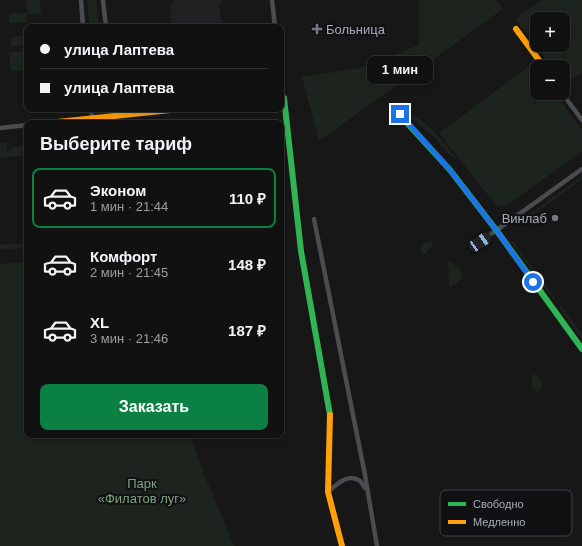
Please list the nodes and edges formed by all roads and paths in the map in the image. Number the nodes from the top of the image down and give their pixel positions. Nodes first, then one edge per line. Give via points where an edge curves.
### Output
1 (81, 0) edge
2 (103, 0) edge
3 (272, 0) edge
4 (83, 24) edge
5 (106, 24) edge
6 (275, 24) edge
7 (516, 29) dead end
8 (539, 60) edge
9 (284, 98) dead end
10 (567, 100) edge
11 (91, 112) edge
12 (115, 112) edge
13 (400, 114) dead end
14 (92, 118) junction
15 (74, 120) edge
16 (582, 120) edge
17 (24, 125) edge
18 (0, 128) edge
19 (582, 169) edge
20 (314, 219) dead end
21 (497, 231) junction
22 (480, 242) dead end
23 (582, 349) edge
24 (367, 490) junction
25 (328, 492) junction
26 (342, 546) edge
27 (376, 546) edge

1 - 4 street
2 - 5 street
3 - 6 street
7 - 8 street
9 - 25 street via 301,251 330,416
10 - 16 street
11 - 14 street
12 - 14 street
13 - 21 street via 450,170
14 - 15 street
17 - 18 street
19 - 21 street
20 - 24 street
21 - 22 street
21 - 23 street
24 - 25 street via 360,481 353,478 345,479
24 - 27 street
25 - 26 street

